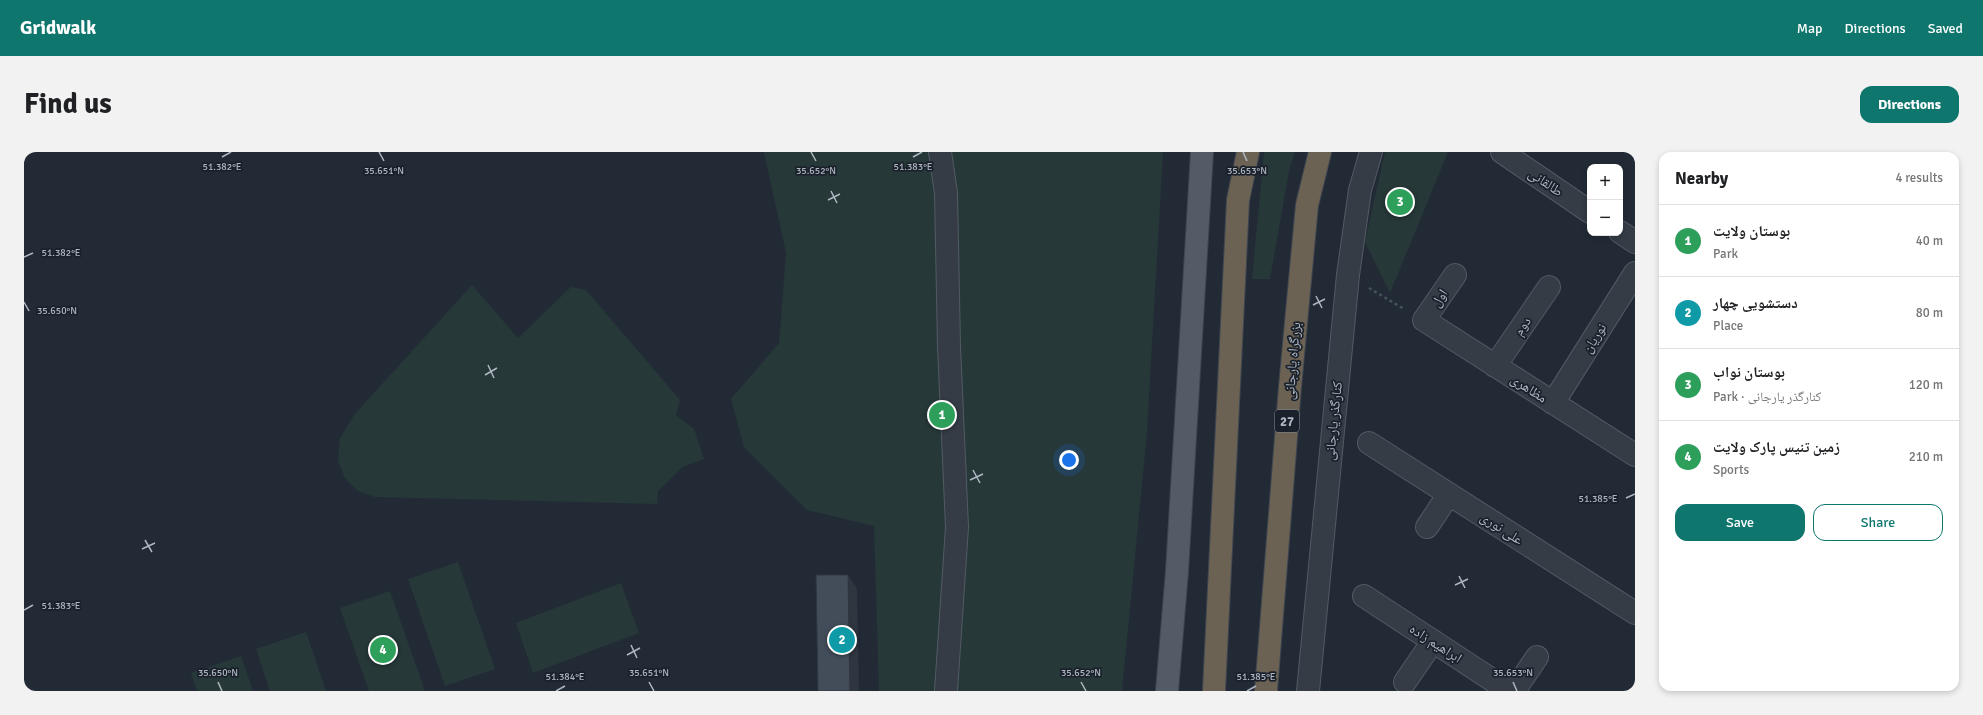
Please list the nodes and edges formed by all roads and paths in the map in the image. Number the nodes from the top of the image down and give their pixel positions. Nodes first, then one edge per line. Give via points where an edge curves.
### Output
1 (940, 152) edge
2 (1202, 152) edge
3 (1248, 152) edge
4 (1320, 152) edge
5 (1371, 152) edge
6 (1502, 152) edge
7 (1524, 158) edge
8 (1587, 210) edge
9 (1623, 234) edge
10 (1635, 242) edge
11 (1635, 273) edge
12 (1348, 275) junction
13 (1455, 275) dead end
14 (1549, 287) dead end
15 (1424, 320) junction
16 (1496, 366) junction
17 (1553, 403) junction
18 (1369, 443) dead end
19 (1635, 455) edge
20 (1449, 494) junction
21 (1427, 526) dead end
22 (1364, 596) dead end
23 (1635, 613) edge
24 (1433, 641) junction
25 (1537, 657) dead end
26 (1214, 682) edge
27 (1405, 682) dead end
28 (1486, 685) edge
29 (946, 691) edge
30 (1167, 691) edge
31 (1197, 691) edge
32 (1266, 691) edge
33 (1308, 691) edge
34 (1509, 691) edge
35 (1514, 691) edge

1 - 29 street via 946,193 949,346 957,527
2 - 30 main road via 1177,571
3 - 26 highway via 1238,200
4 - 32 highway, بزرگراه یارجانی / 27 via 1306,213
5 - 12 street, کنارگذر یارجانی via 1360,190
6 - 7 street, طالقانی
7 - 8 street, طالقانی
9 - 10 street
11 - 17 street, نوریان
12 - 15 path
12 - 33 street, کنارگذر یارجانی
13 - 15 street, اول
14 - 16 street, دوم
15 - 16 street, مظاهری
16 - 17 street, مظاهری
17 - 19 street, مظاهری
18 - 20 street, علی نوری
20 - 21 street
20 - 23 street, علی نوری
22 - 24 street, ابراهیم زاده
24 - 27 street
24 - 28 street, ابراهیم زاده
25 - 35 street
26 - 31 highway
28 - 34 street, ابراهیم زاده

